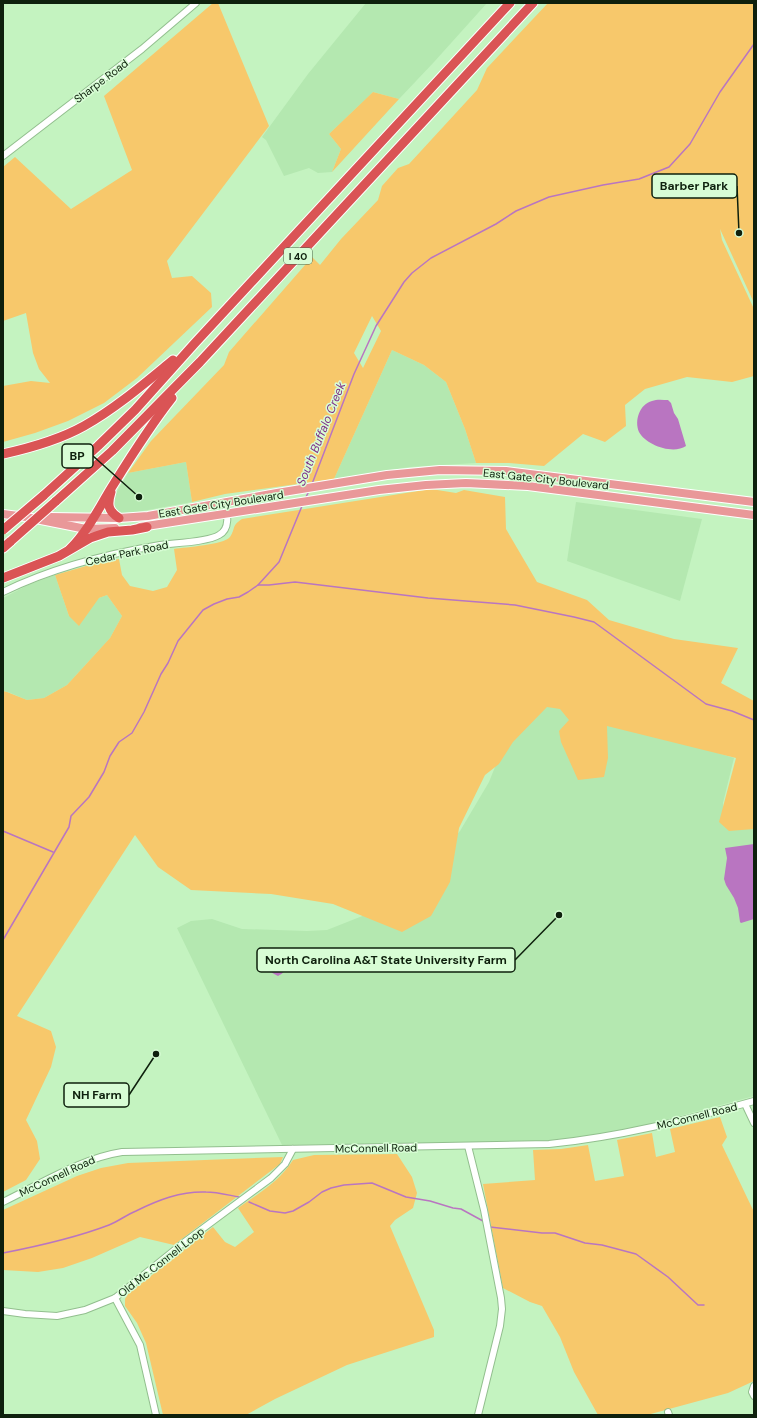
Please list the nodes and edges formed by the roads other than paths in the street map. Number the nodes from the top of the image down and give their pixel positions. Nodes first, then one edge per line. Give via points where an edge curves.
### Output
1 (196, 3) edge
2 (510, 3) edge
3 (533, 3) edge
4 (3, 156) edge
5 (195, 343) junction
6 (200, 362) junction
7 (3, 454) edge
8 (440, 470) junction
9 (114, 484) junction
10 (440, 484) junction
11 (225, 502) junction
12 (754, 502) edge
13 (3, 514) edge
14 (227, 514) junction
15 (754, 515) edge
16 (26, 517) junction
17 (93, 518) junction
18 (119, 518) junction
19 (147, 527) junction
20 (86, 529) junction
21 (3, 530) edge
22 (3, 548) edge
23 (70, 549) junction
24 (3, 578) edge
25 (3, 592) edge
26 (754, 1101) edge
27 (745, 1104) junction
28 (754, 1123) edge
29 (468, 1146) junction
30 (293, 1149) junction
31 (3, 1202) edge
32 (115, 1298) junction
33 (3, 1311) edge
34 (754, 1386) edge
35 (754, 1396) edge
36 (156, 1415) edge
37 (478, 1415) edge

1 - 4 street, Sharpe Road via 142,49
2 - 5 highway, I 40
3 - 6 highway, I 40
5 - 7 highway via 122,401 84,426 53,440
5 - 21 highway, I 40, bridge via 135,410
6 - 9 highway via 152,425
6 - 22 highway, I 40, bridge via 127,436
8 - 10 main road
8 - 11 main road, East Gate City Boulevard via 331,484
8 - 12 main road, East Gate City Boulevard via 506,471
9 - 17 highway
9 - 18 highway via 109,506 111,512
10 - 14 main road, East Gate City Boulevard via 379,490
10 - 15 main road, East Gate City Boulevard via 528,486
11 - 14 street, Cedar Park Road
11 - 18 main road, East Gate City Boulevard via 148,516
13 - 16 main road, East Gate City Boulevard
14 - 19 main road, East Gate City Boulevard
14 - 25 street, Cedar Park Road via 225,531 220,535 100,557 55,570
16 - 17 main road, East Gate City Boulevard
16 - 20 main road, East Gate City Boulevard
17 - 18 main road, East Gate City Boulevard
17 - 20 highway
19 - 20 main road, East Gate City Boulevard
19 - 23 highway via 108,532
20 - 23 highway
23 - 24 highway via 59,556
26 - 27 street, McConnell Road
27 - 28 street
27 - 29 street, McConnell Road via 597,1138 549,1144
29 - 30 street, McConnell Road
29 - 37 street via 484,1210 502,1309
30 - 31 street, McConnell Road via 158,1150 106,1154
30 - 32 street, Old Mc Connell Loop via 285,1164 271,1178
32 - 33 street, Old Mc Connell Loop via 85,1310 57,1316
32 - 36 street via 140,1345
34 - 35 street

